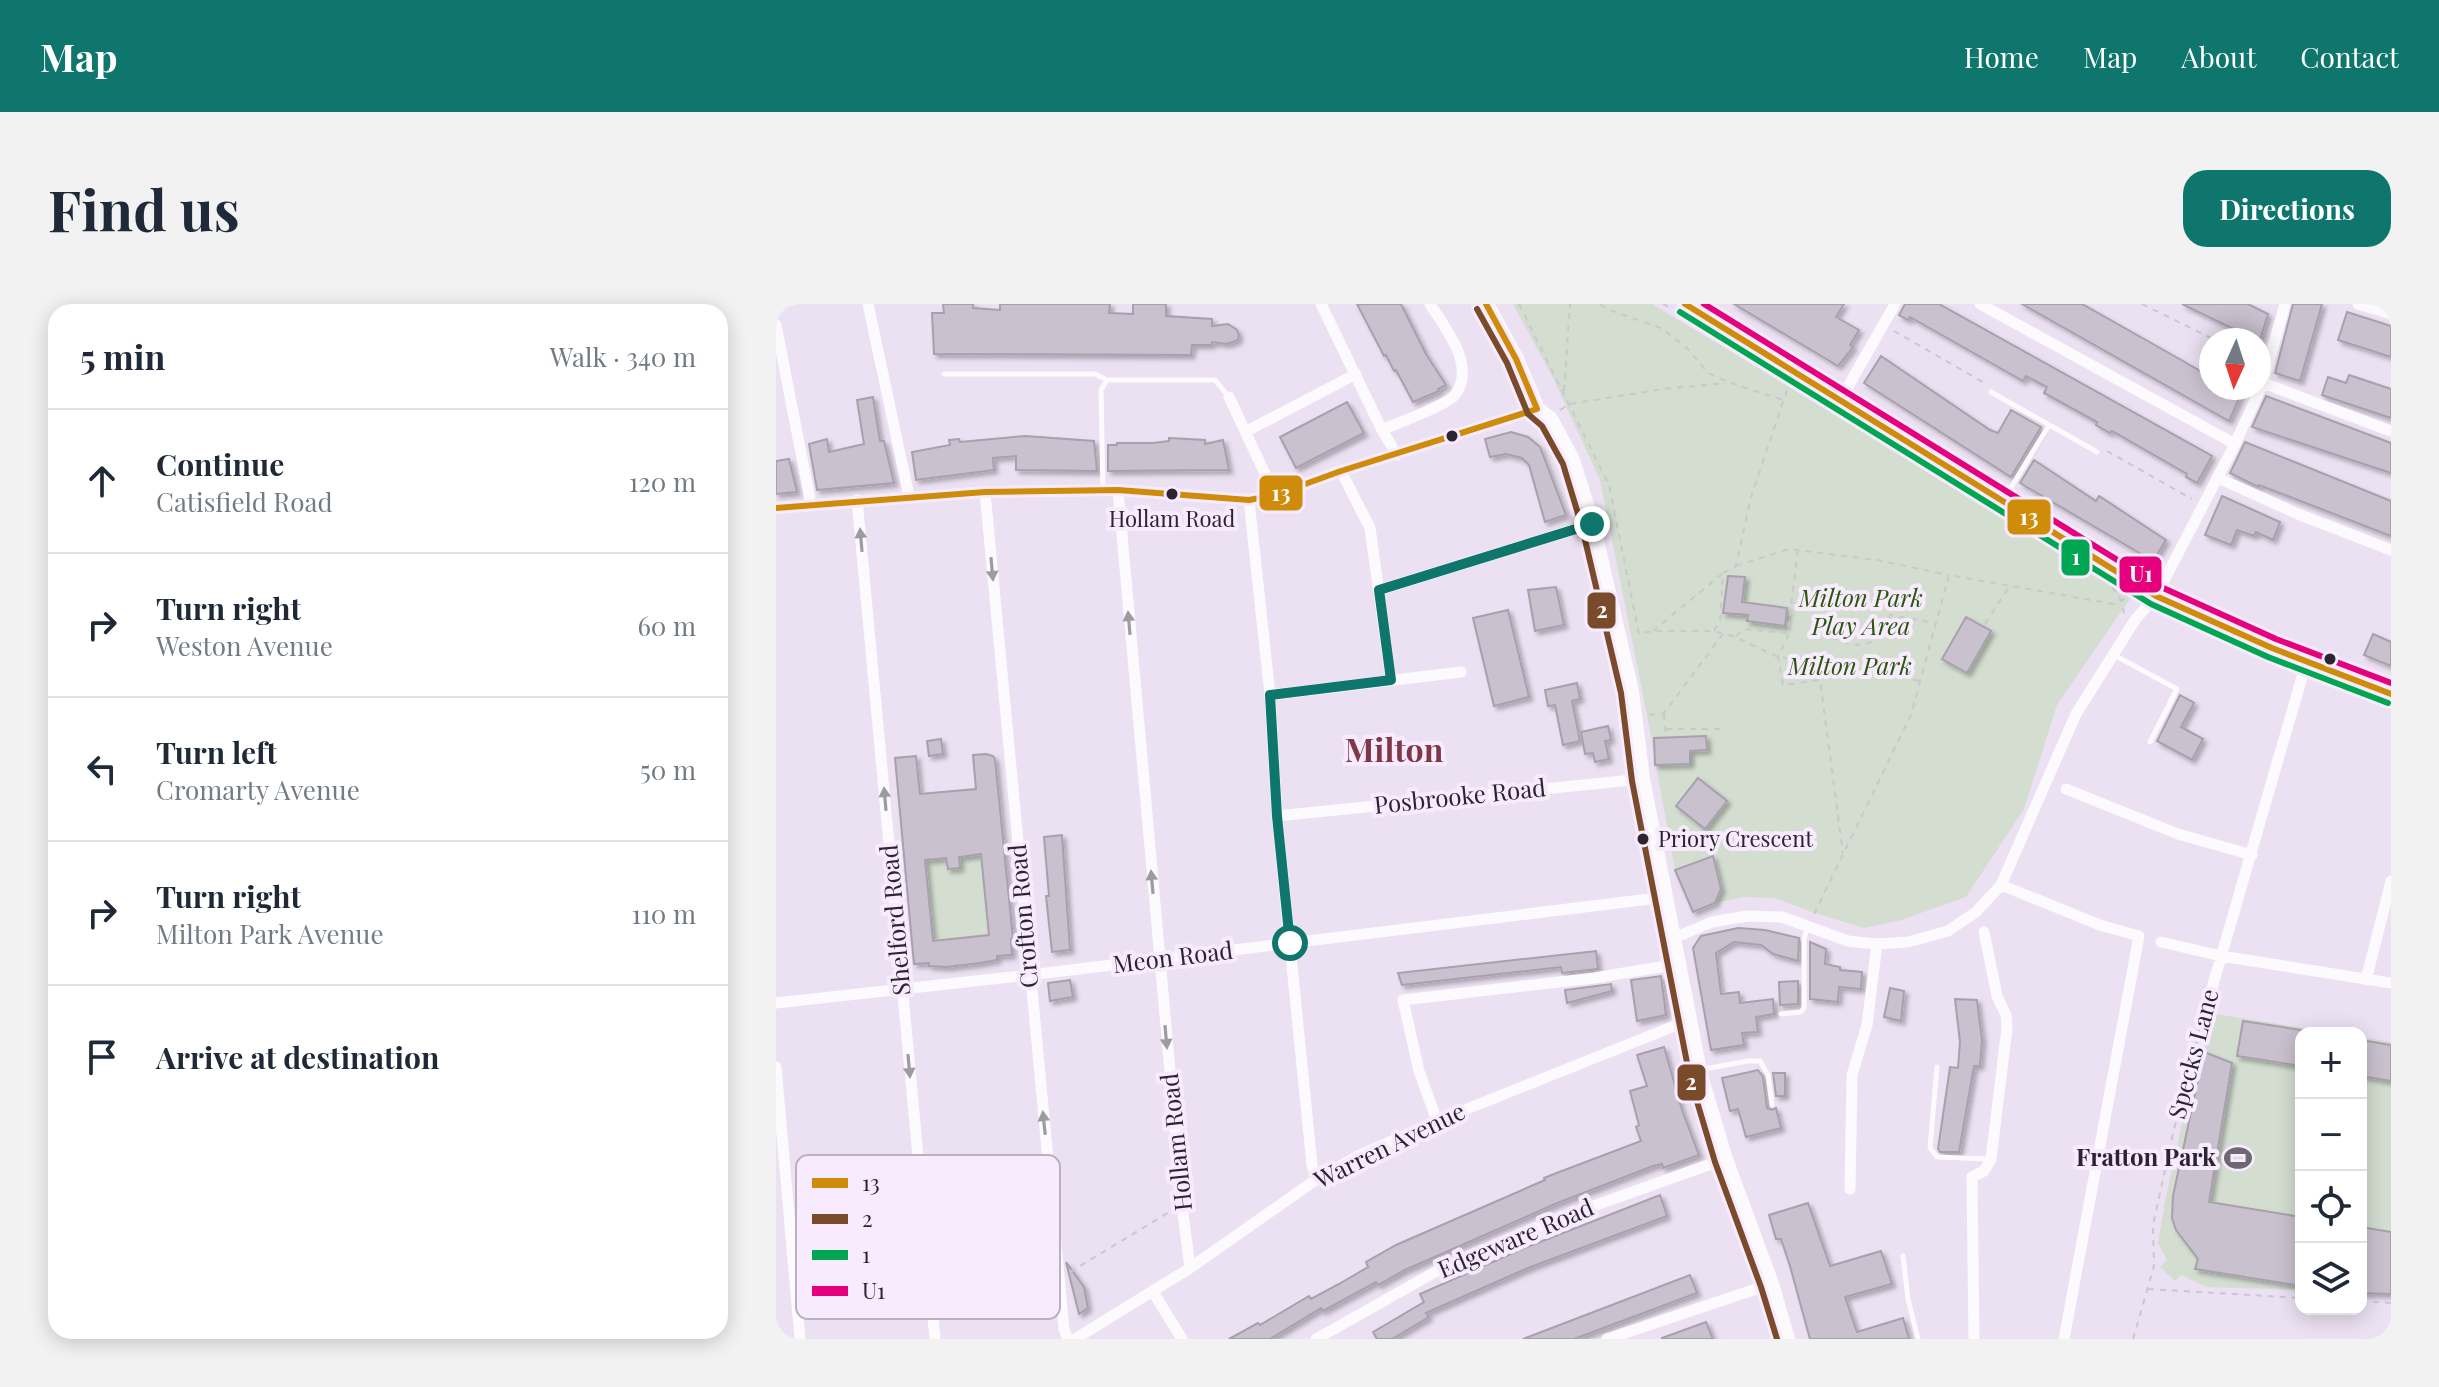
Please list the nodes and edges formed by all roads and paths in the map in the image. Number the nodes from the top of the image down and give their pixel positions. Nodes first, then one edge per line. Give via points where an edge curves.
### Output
1 (868, 304) edge
2 (1321, 304) edge
3 (1430, 304) edge
4 (1486, 304) edge
5 (1519, 304) edge
6 (1570, 304) edge
7 (1600, 304) edge
8 (1685, 304) edge
9 (1895, 304) edge
10 (1980, 304) edge
11 (2142, 304) edge
12 (2285, 304) edge
13 (2358, 304) edge
14 (2391, 314) edge
15 (776, 325) edge
16 (1883, 325) junction
17 (2199, 332) edge
18 (2271, 354) edge
19 (1795, 371) junction
20 (944, 374) dead end
21 (1356, 374) junction
22 (1107, 380) junction
23 (1728, 382) junction
24 (2271, 386) edge
25 (1991, 392) joint
26 (1564, 393) junction
27 (1229, 397) joint
28 (1841, 399) junction
29 (1784, 400) junction
30 (2255, 400) edge
31 (1570, 404) junction
32 (1544, 414) junction
33 (2049, 425) junction
34 (1382, 430) junction
35 (2391, 431) edge
36 (1245, 432) junction
37 (2235, 444) junction
38 (2097, 452) joint
39 (1397, 455) junction
40 (1341, 471) junction
41 (2218, 478) junction
42 (1118, 490) junction
43 (1103, 491) junction
44 (985, 492) junction
45 (1275, 495) junction
46 (909, 496) junction
47 (857, 500) junction
48 (1249, 500) junction
49 (2003, 500) junction
50 (811, 504) junction
51 (2204, 506) junction
52 (776, 508) edge
53 (1592, 524) junction
54 (1798, 550) junction
55 (2391, 550) edge
56 (1736, 566) junction
57 (1723, 573) junction
58 (1949, 575) junction
59 (2009, 585) junction
60 (1379, 590) junction
61 (2133, 594) dead end
62 (2156, 596) junction
63 (1793, 603) junction
64 (1936, 623) junction
65 (1985, 624) dead end
66 (1653, 631) junction
67 (1714, 631) junction
68 (1724, 633) junction
69 (1788, 633) junction
70 (1735, 637) junction
71 (2113, 654) junction
72 (1778, 657) junction
73 (2306, 663) junction
74 (1461, 672) dead end
75 (1391, 680) junction
76 (1920, 681) junction
77 (2391, 694) edge
78 (1270, 695) junction
79 (1664, 713) junction
80 (1636, 728) junction
81 (1666, 729) junction
82 (1725, 729) dead end
83 (1666, 737) dead end
84 (2150, 742) dead end
85 (1642, 779) junction
86 (2066, 789) dead end
87 (1277, 816) junction
88 (1843, 855) junction
89 (2252, 855) junction
90 (2391, 881) edge
91 (2001, 885) junction
92 (1666, 897) junction
93 (1808, 925) junction
94 (1984, 932) dead end
95 (1674, 938) junction
96 (2161, 942) dead end
97 (1290, 943) junction
98 (1877, 944) junction
99 (2221, 956) junction
100 (1159, 959) junction
101 (1678, 964) junction
102 (1030, 975) junction
103 (2366, 980) junction
104 (2391, 983) edge
105 (902, 989) junction
106 (776, 1003) edge
107 (2206, 1009) joint
108 (1781, 1014) dead end
109 (1687, 1021) junction
110 (776, 1067) edge
111 (1937, 1067) dead end
112 (1699, 1070) junction
113 (1772, 1105) dead end
114 (1437, 1121) junction
115 (918, 1155) edge
116 (1047, 1155) edge
117 (1725, 1159) junction
118 (1991, 1159) junction
119 (1317, 1179) junction
120 (1850, 1189) dead end
121 (1182, 1205) junction
122 (1903, 1256) dead end
123 (1190, 1268) junction
124 (1060, 1277) edge
125 (1771, 1284) junction
126 (1060, 1288) edge
127 (2148, 1289) junction
128 (1153, 1292) junction
129 (796, 1294) edge
130 (2295, 1298) edge
131 (2367, 1301) edge
132 (2391, 1303) edge
133 (798, 1319) edge
134 (933, 1319) edge
135 (1095, 1334) edge
136 (800, 1339) edge
137 (935, 1339) edge
138 (1068, 1339) edge
139 (1075, 1339) edge
140 (1182, 1339) edge
141 (1316, 1339) edge
142 (1607, 1339) edge
143 (1787, 1339) edge
144 (1918, 1339) edge
145 (1974, 1339) edge
146 (2064, 1339) edge
147 (2133, 1339) edge

1 - 46 street
2 - 21 street
3 - 34 street via 1458,350 1460,385 1454,398
4 - 32 main road
5 - 26 path
6 - 26 path
7 - 23 path via 1661,328 1708,373
8 - 19 main road
9 - 16 street
10 - 37 street
11 - 17 path
12 - 18 street
13 - 14 street
15 - 50 street
16 - 25 path
16 - 28 street
19 - 28 main road
19 - 29 path
20 - 22 lane via 1095,374
21 - 34 street
21 - 36 street
22 - 27 lane via 1215,380
22 - 43 lane via 1101,390
23 - 29 path
23 - 31 path
24 - 35 street
25 - 33 lane
26 - 31 path
27 - 36 street
28 - 49 main road
29 - 56 path via 1751,497
30 - 37 street
31 - 32 path
31 - 66 path via 1609,485 1639,634
32 - 39 street
32 - 53 main road via 1572,460
33 - 38 lane
33 - 49 lane
34 - 39 street
36 - 45 street
37 - 41 street
38 - 51 path via 2100,447
39 - 40 street
40 - 45 street
40 - 60 street via 1370,528
41 - 51 street
41 - 55 street
42 - 43 street
42 - 48 street
100 -> 42 street, Hollam Road
43 - 44 street
44 - 46 street
44 -> 102 street, Crofton Road
45 - 48 street
46 - 47 street
47 - 50 street
105 -> 47 street, Shelford Road
48 - 78 street
49 - 62 main road
50 - 52 street
51 - 62 street
53 - 60 street
53 - 80 main road
54 - 56 path
54 - 58 path
54 - 63 path
56 - 57 path
57 - 66 path
57 - 67 path via 1720,620
58 - 59 path
58 - 64 path
59 - 61 path via 2113,604
59 - 65 path
60 - 75 street
62 - 71 street
62 - 73 main road
63 - 64 path via 1820,607 1828,636 1863,645 1878,639 1890,615
63 - 69 path
64 - 76 path
66 - 67 path
67 - 68 path
68 - 70 path
68 - 79 path
69 - 70 path via 1744,629
69 - 72 path
70 - 72 path
71 - 84 lane via 2177,689
71 - 91 street via 2076,714
72 - 76 path
72 - 88 path via 1783,685 1820,680
73 - 77 main road
73 - 89 street, Specks Lane
74 - 75 street
75 - 78 street
76 - 88 path via 1911,715
78 - 87 street
79 - 80 path via 1647,715
79 - 81 path
80 - 85 main road
81 - 82 path
81 - 83 path
85 - 87 street, Posbrooke Road
85 - 92 main road
86 - 89 street via 2178,834
87 - 97 street
88 - 93 path
89 - 99 street, Specks Lane
90 - 103 street
91 - 98 street via 1976,912 1948,931
91 - 146 street via 2139,936
92 - 95 main road
92 - 97 street, Meon Road
93 - 95 street via 1782,917 1747,916 1712,922
93 - 98 street via 1848,941
93 - 108 lane via 1804,1008
94 - 118 street via 2007,1028
95 - 101 main road
96 - 99 street
97 - 100 street, Meon Road
97 - 119 street
98 - 120 street via 1867,1025 1852,1075
99 - 103 street
99 - 107 street, Specks Lane
100 - 102 street, Meon Road
100 -> 121 street, Hollam Road
101 - 109 main road
101 - 114 street via 1403,1000
102 - 105 street, Meon Road
116 -> 102 street, Crofton Road
103 - 104 street
105 - 106 street, Meon Road
105 -> 115 street, Shelford Road
107 - 127 path, Specks Lane via 2153,1225 2155,1262
109 - 112 main road
109 - 114 street, Warren Avenue
110 - 129 street
111 - 118 lane via 1930,1148 1937,1157
112 - 113 lane via 1760,1061 1768,1075
112 - 117 main road
114 - 119 street, Warren Avenue
117 - 125 main road
117 - 141 street, Edgeware Road via 1437,1271
118 - 145 street via 1972,1177
119 - 123 street, Warren Avenue
121 - 123 street, Hollam Road
121 - 124 path
122 - 144 lane
123 - 128 street, Warren Avenue
125 - 142 street
125 - 143 main road
126 - 138 street, Crofton Road
127 - 130 path
127 - 147 path, Specks Lane
128 - 135 street, Warren Avenue
128 - 140 street
131 - 132 path
133 - 136 street
134 -> 137 street, Shelford Road
135 - 139 street, Warren Avenue

